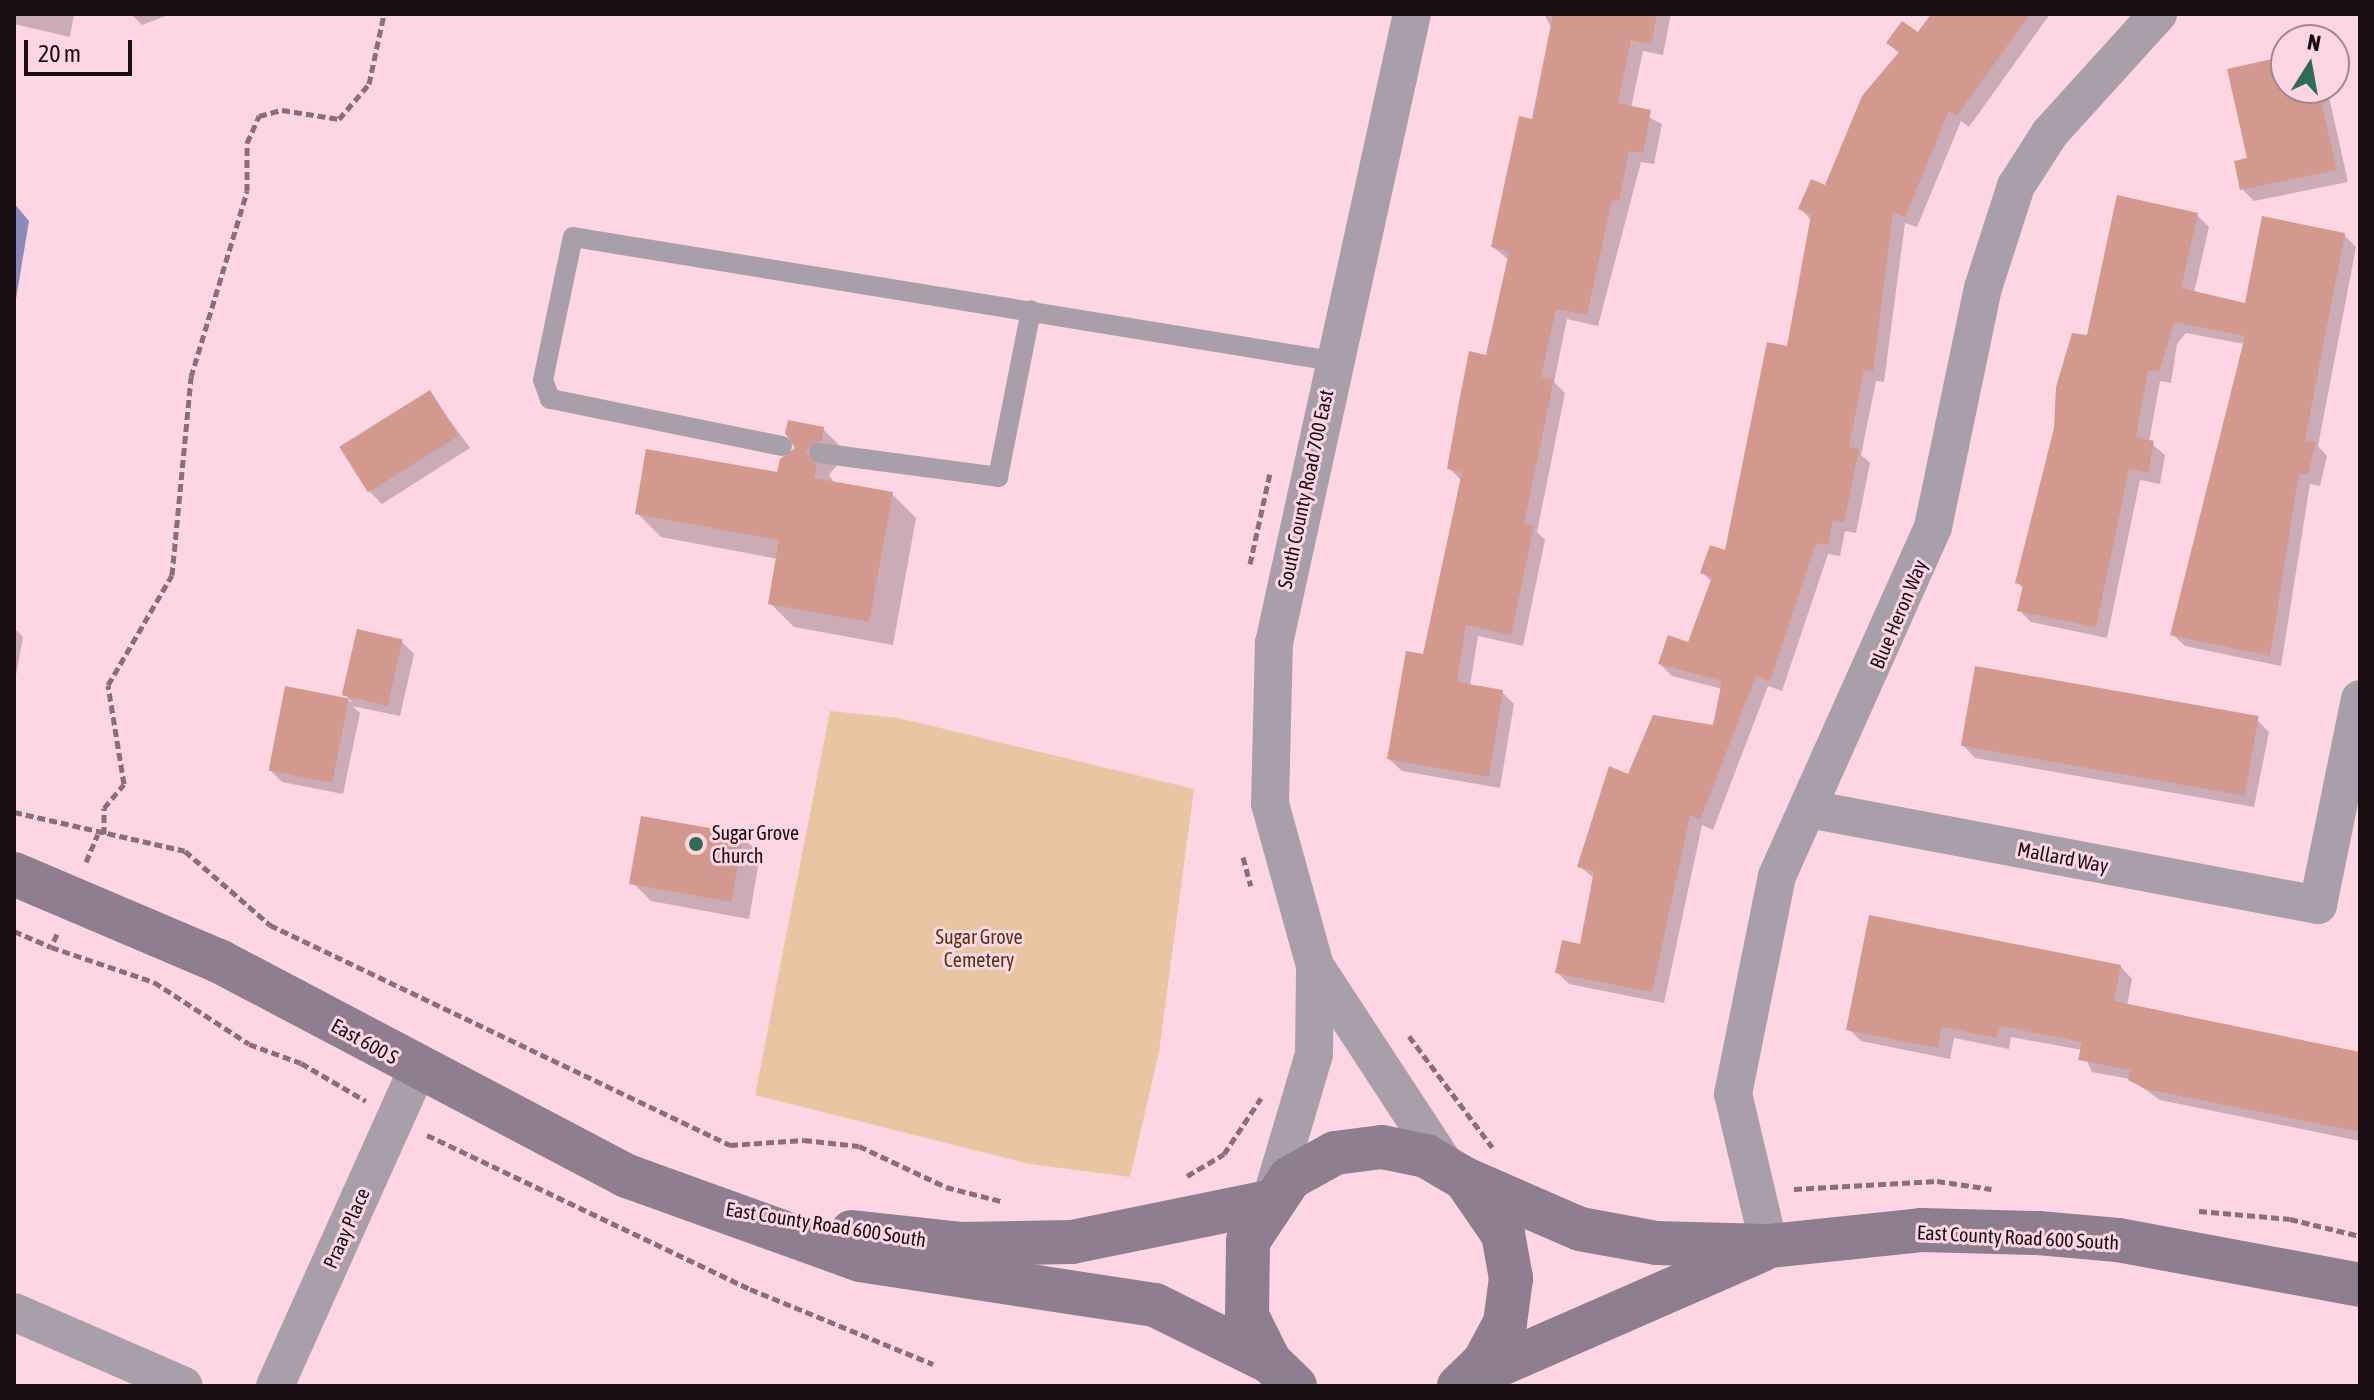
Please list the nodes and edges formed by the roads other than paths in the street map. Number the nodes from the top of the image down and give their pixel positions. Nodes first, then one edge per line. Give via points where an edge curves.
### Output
1 (1412, 14) edge
2 (2158, 14) edge
3 (1031, 310) junction
4 (1333, 361) junction
5 (782, 446) dead end
6 (819, 453) dead end
7 (2360, 699) edge
8 (1809, 809) junction
9 (14, 874) edge
10 (1315, 966) junction
11 (417, 1070) junction
12 (1469, 1166) junction
13 (1270, 1199) junction
14 (716, 1207) junction
15 (1769, 1246) junction
16 (2360, 1285) edge
17 (14, 1312) edge
18 (1282, 1374) edge
19 (1464, 1382) edge
20 (184, 1386) edge
21 (275, 1386) edge

1 - 4 street, South County Road 700 East
2 - 8 street, Blue Heron Way via 2050,133 2016,186 1983,288 1933,527
3 - 4 lane
3 - 5 lane via 573,237 543,380 550,399
3 - 6 lane via 998,477
4 - 10 street, South County Road 700 East via 1268,700 1270,804
7 - 8 street, Mallard Way via 2318,905
8 - 15 street, Blue Heron Way via 1777,876 1738,1049 1733,1094
9 - 11 street, East 600 S via 219,961
10 - 12 street, South County Road 700 East via 1368,1045
10 - 13 street, South County Road 700 East via 1313,1062
11 - 14 street, East 600 S via 627,1176
11 - 21 street, Praay Place
12 - 13 street, East County Road 600 South via 1404,1150 1360,1148 1312,1164
12 - 15 street, East County Road 600 South via 1614,1238
12 - 19 street via 1503,1234 1511,1278 1500,1333
13 - 14 street, East County Road 600 South via 1116,1236 1027,1244 874,1236
13 - 18 street via 1248,1241 1243,1291
14 - 18 street, East County Road 600 South via 860,1260 1155,1305
15 - 16 street, East County Road 600 South via 1921,1230 2084,1236
15 - 19 street, East County Road 600 South
17 - 20 street

